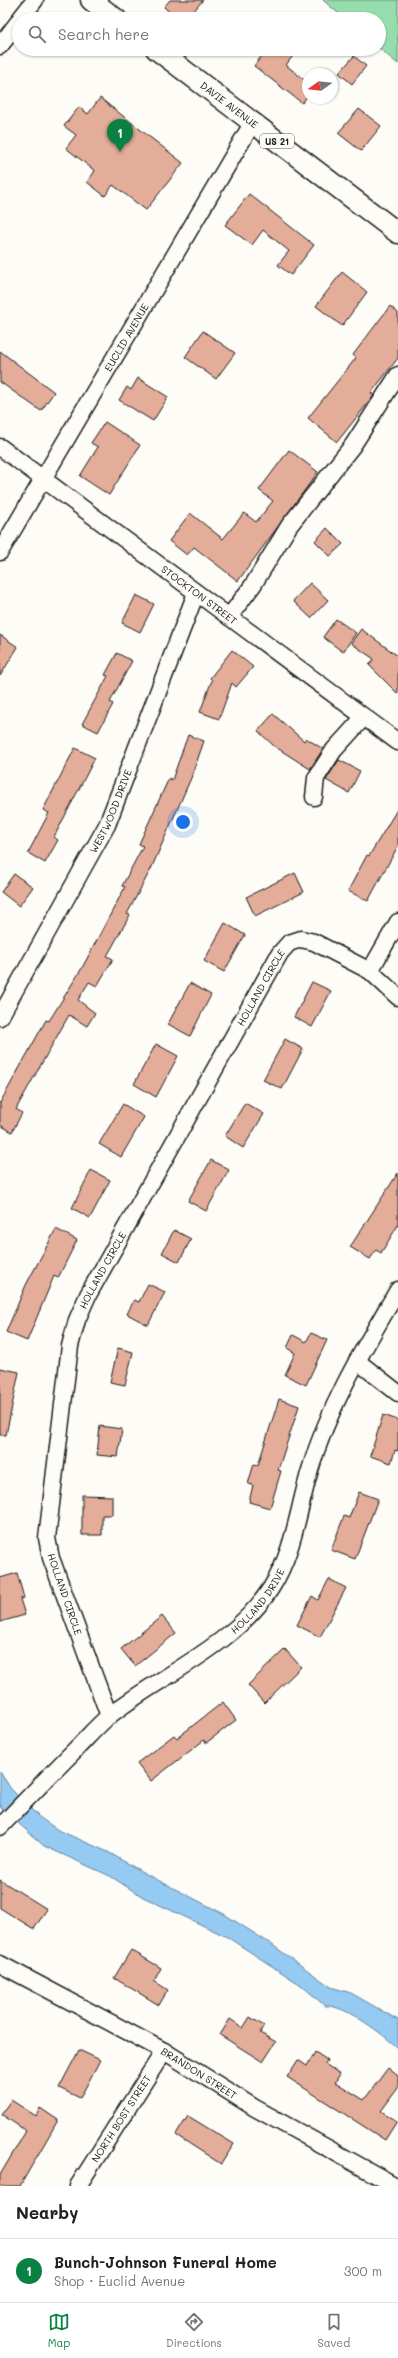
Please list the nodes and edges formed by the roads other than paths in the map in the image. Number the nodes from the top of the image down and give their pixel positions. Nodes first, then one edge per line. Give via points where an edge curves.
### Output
1 (35, 0) edge
2 (91, 0) edge
3 (26, 12) edge
4 (107, 12) edge
5 (12, 30) edge
6 (0, 46) edge
7 (165, 56) edge
8 (253, 122) junction
9 (398, 233) edge
10 (398, 375) edge
11 (0, 447) edge
12 (43, 480) junction
13 (0, 552) edge
14 (196, 593) junction
15 (229, 617) junction
16 (364, 717) junction
17 (398, 742) edge
18 (314, 797) dead end
19 (398, 922) edge
20 (370, 971) junction
21 (398, 997) edge
22 (0, 1017) edge
23 (398, 1290) edge
24 (357, 1361) junction
25 (398, 1393) edge
26 (109, 1716) junction
27 (3, 1824) edge
28 (0, 1964) edge
29 (164, 2051) junction
30 (397, 2185) edge
31 (78, 2186) edge

1 - 3 street
2 - 4 main road
5 - 6 street
7 - 8 main road, DAVIE AVENUE / US 21
8 - 9 main road, DAVIE AVENUE / US 21
8 - 12 street, EUCLID AVENUE
10 - 15 street via 353,445 289,526 253,585
11 - 12 street, STOCKTON STREET
12 - 13 street, EUCLID AVENUE
12 - 14 street, STOCKTON STREET
14 - 15 street, STOCKTON STREET
14 - 22 street, WESTWOOD DRIVE via 107,825
15 - 16 street, STOCKTON STREET
16 - 17 street, STOCKTON STREET
16 - 18 street via 334,750 316,778
19 - 20 street
20 - 21 street
20 - 26 street, HOLLAND CIRCLE via 314,942 301,939 289,943 280,953 88,1295 77,1320 70,1346 46,1538
23 - 24 street, HOLLAND DRIVE
24 - 25 street
24 - 26 street, HOLLAND DRIVE via 330,1415 310,1470 299,1520 285,1563 271,1589 224,1637
26 - 27 street, HOLLAND DRIVE
28 - 29 street, BRANDON STREET
29 - 30 street, BRANDON STREET via 255,2108
29 - 31 street, NORTH BOST STREET

